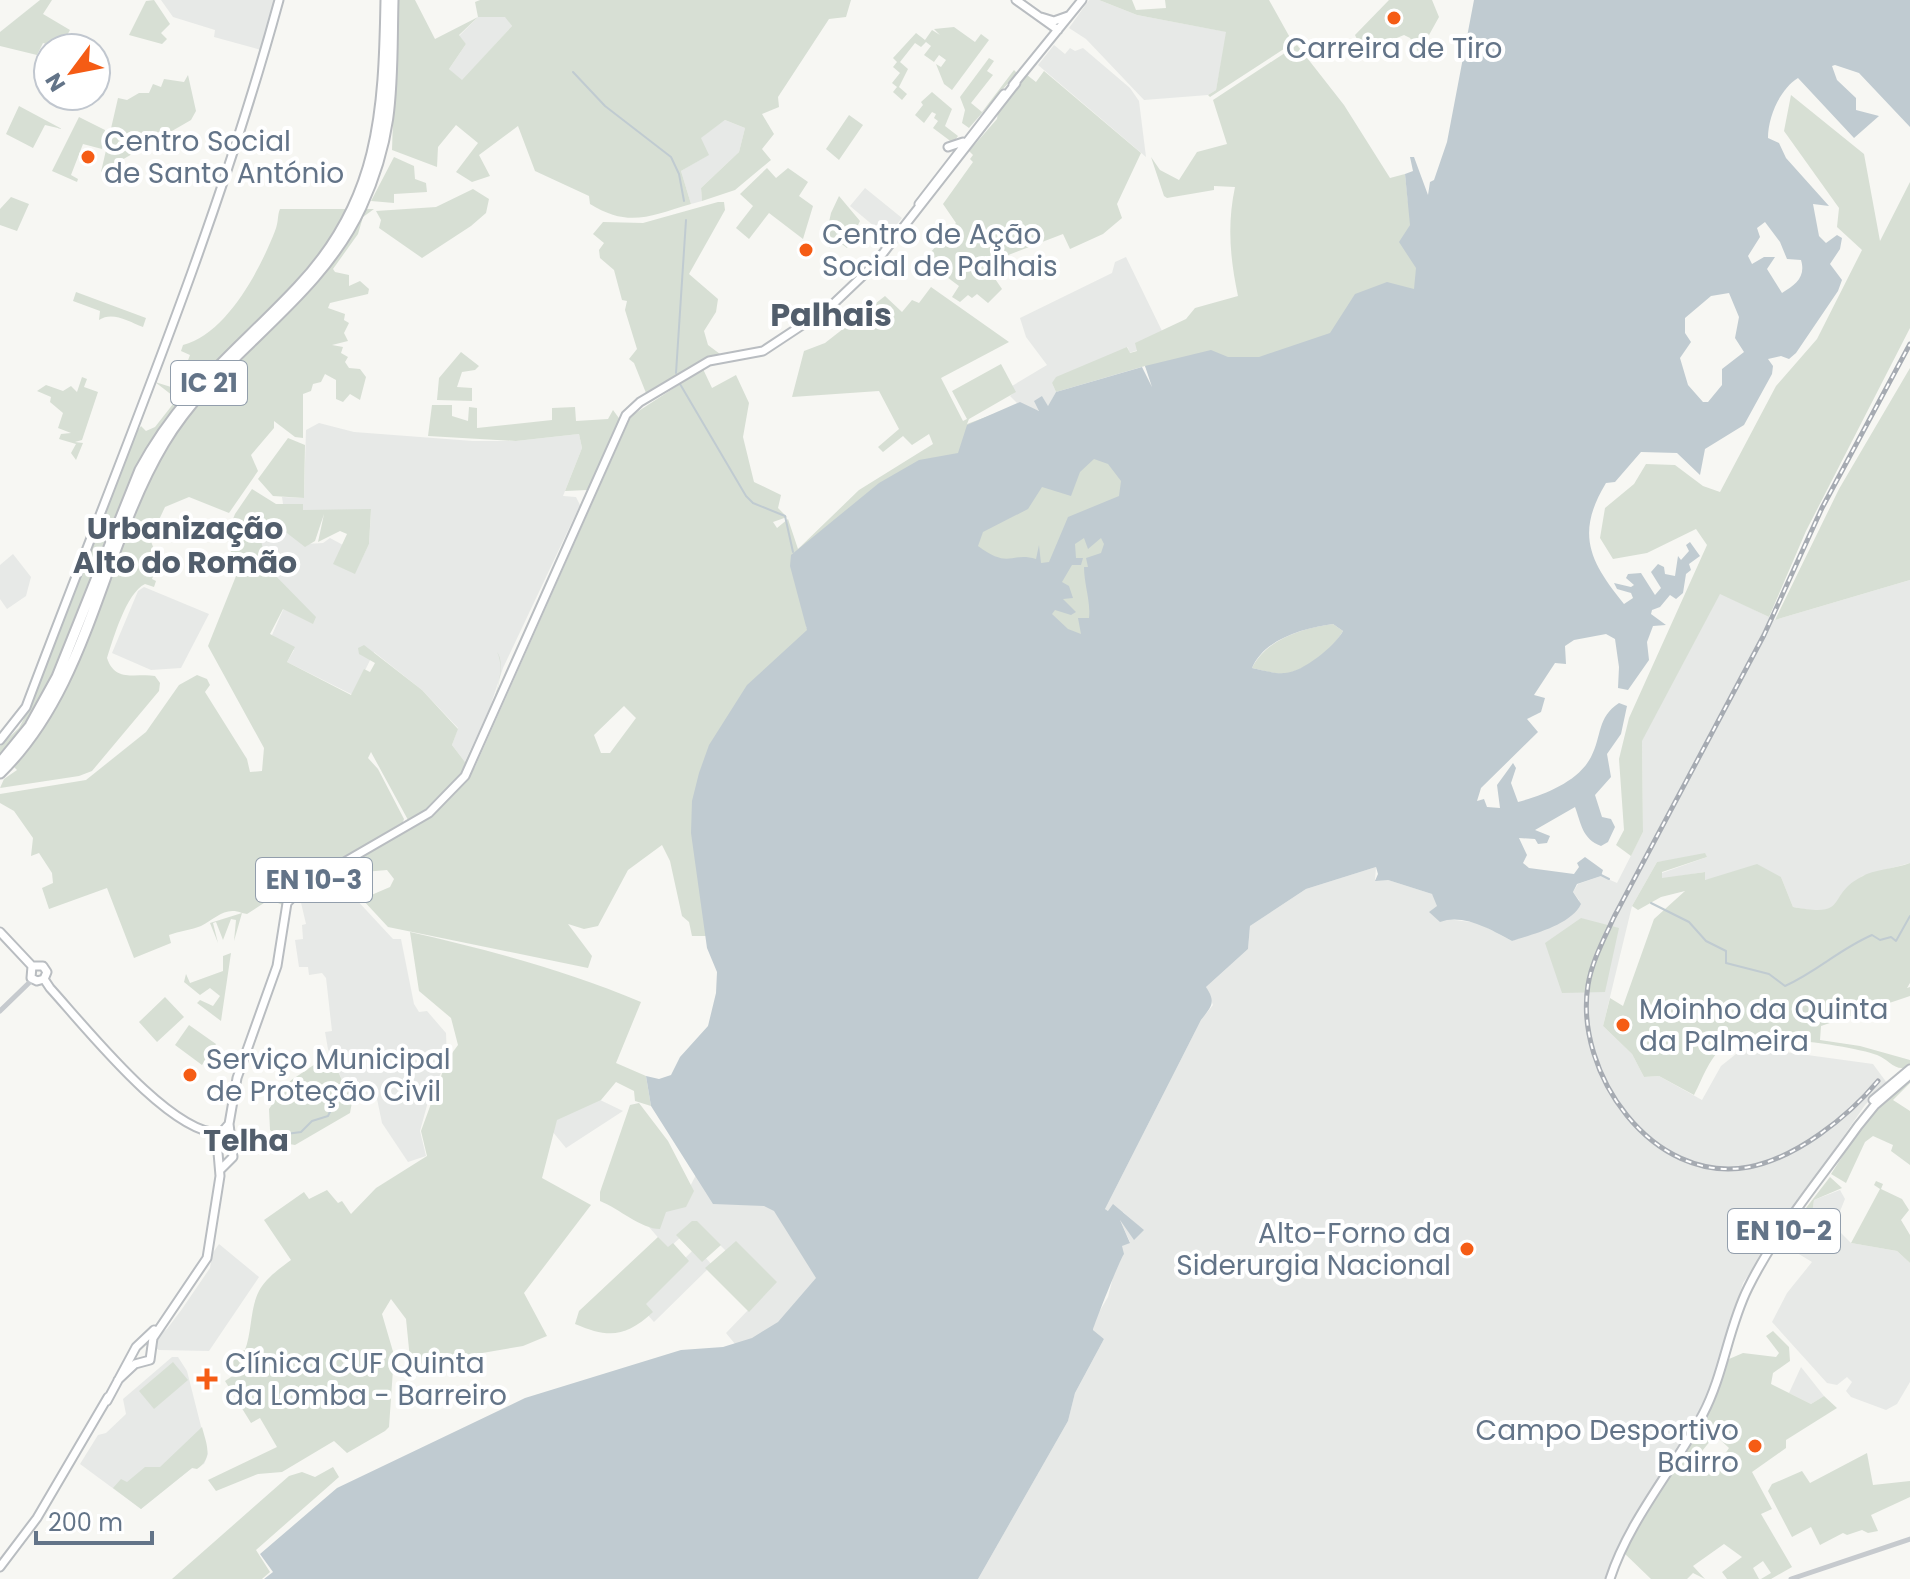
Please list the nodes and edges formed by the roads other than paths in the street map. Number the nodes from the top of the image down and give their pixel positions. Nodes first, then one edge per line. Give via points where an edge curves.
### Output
1 (279, 0) edge
2 (386, 0) edge
3 (393, 0) edge
4 (1016, 0) edge
5 (1082, 0) edge
6 (1070, 15) junction
7 (1043, 19) junction
8 (1058, 30) junction
9 (1048, 44) junction
10 (1016, 83) junction
11 (968, 138) junction
12 (948, 165) junction
13 (912, 217) junction
14 (0, 740) edge
15 (0, 763) edge
16 (0, 773) edge
17 (0, 932) edge
18 (32, 966) junction
19 (33, 979) junction
20 (44, 979) junction
21 (0, 1011) edge
22 (1910, 1072) edge
23 (223, 1136) junction
24 (224, 1160) junction
25 (165, 1320) junction
26 (141, 1344) junction
27 (151, 1348) junction
28 (134, 1353) junction
29 (141, 1362) junction
30 (118, 1380) junction
31 (1910, 1539) edge
32 (0, 1567) edge
33 (1610, 1579) edge
34 (1791, 1579) edge

1 - 14 main road via 248,113 189,282 26,707
2 - 15 highway, IC 21 via 380,119 374,153 352,211 320,262 207,374 153,445 57,677 30,726
3 - 16 highway, IC 21 via 395,65 389,124 361,207 318,276 211,381 171,432 144,481 58,695
4 - 7 main road
5 - 6 main road, EN 10-3
6 - 7 main road
6 - 8 main road, EN 10-3
7 - 8 main road
7 - 9 main road
8 - 9 main road, EN 10-3
9 - 10 main road, EN 10-3
10 - 11 main road, EN 10-3
10 - 13 main road, EN 10-3
11 - 12 main road, EN 10-3
11 - 12 main road via 947,148
12 - 13 main road, EN 10-3
13 - 23 main road, EN 10-3 via 865,275 817,317 763,351 709,361 626,415 465,776 429,813 303,886 287,903 277,966 237,1078
17 - 18 main road
18 - 19 main road
18 - 20 main road via 45,968
19 - 20 main road
19 - 21 street
20 - 23 main road via 146,1091 177,1116
22 - 33 main road, EN 10-2 via 1858,1126 1748,1289 1705,1411
23 - 24 main road, EN 10-3
23 - 24 main road, EN 10-3 via 233,1154
24 - 25 main road, EN 10-3 via 207,1258
25 - 26 main road, EN 10-3
25 - 27 main road, EN 10-3
26 - 27 main road
26 - 28 main road, EN 10-3
27 - 29 main road, EN 10-3 via 150,1360
28 - 29 main road
28 - 30 main road, EN 10-3
29 - 30 main road, EN 10-3
30 - 32 main road, EN 10-3
31 - 34 street

